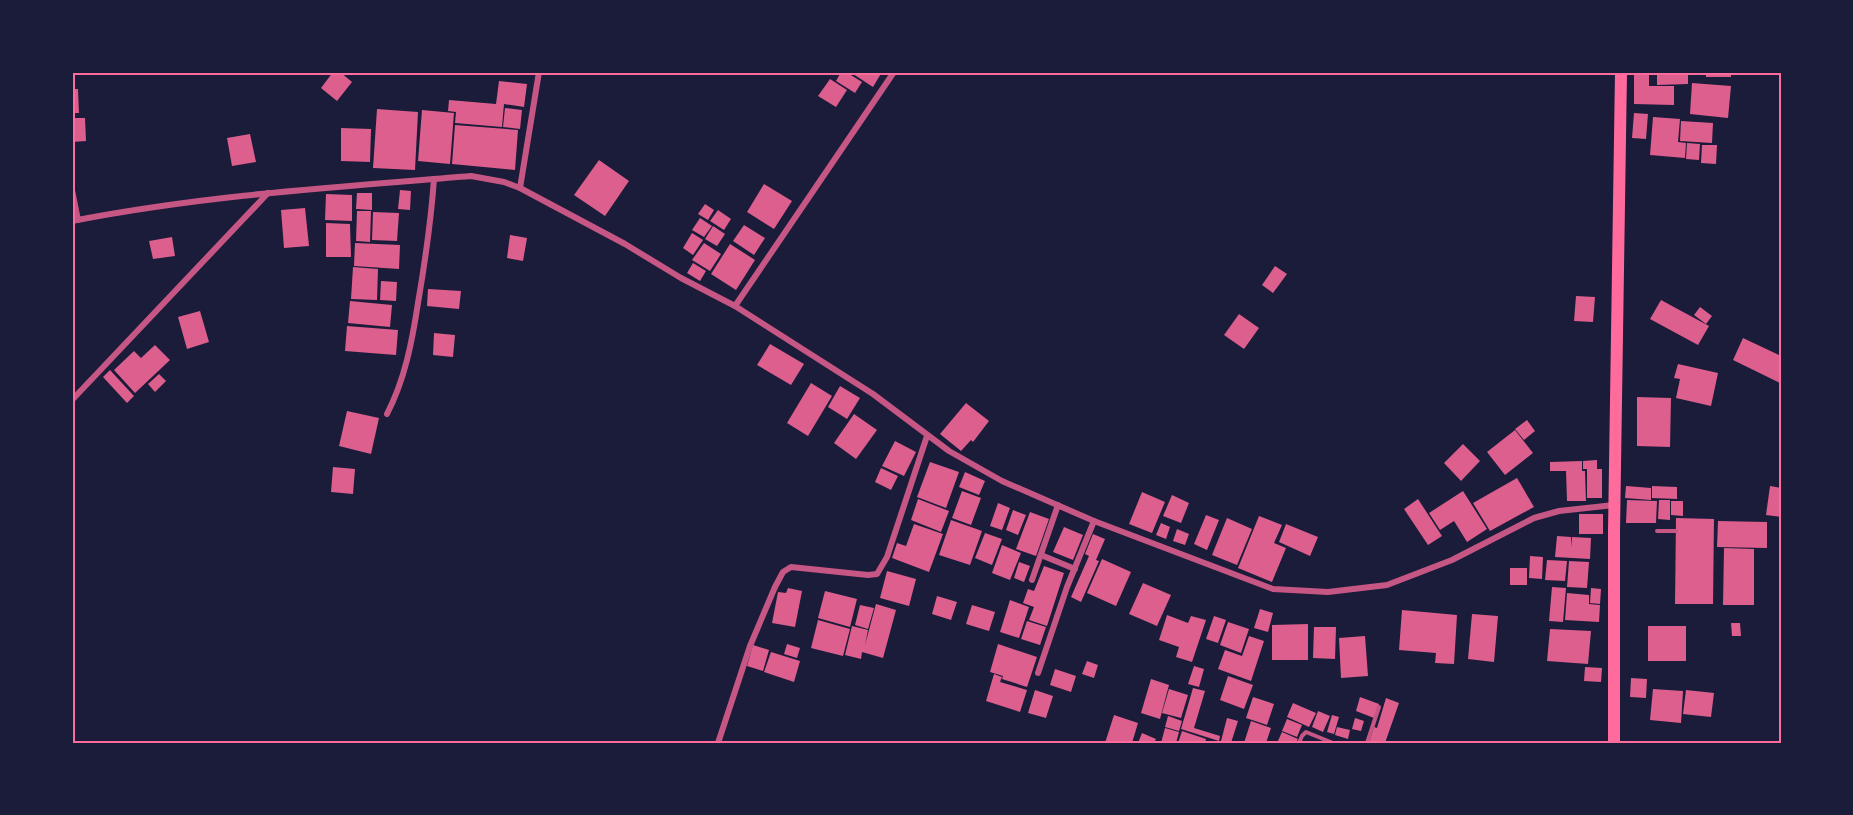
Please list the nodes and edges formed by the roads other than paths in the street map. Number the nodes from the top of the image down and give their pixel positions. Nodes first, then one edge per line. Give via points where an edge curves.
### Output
1 (539, 72) edge
2 (894, 72) edge
3 (1621, 72) edge
4 (434, 179) junction
5 (520, 188) junction
6 (72, 190) edge
7 (268, 192) junction
8 (75, 220) edge
9 (735, 306) junction
10 (72, 400) edge
11 (387, 414) dead end
12 (927, 436) junction
13 (1058, 505) junction
14 (1615, 505) junction
15 (1094, 520) junction
16 (1657, 531) dead end
17 (1676, 531) dead end
18 (1041, 555) junction
19 (1075, 568) junction
20 (1032, 580) dead end
21 (1038, 673) dead end
22 (1379, 707) dead end
23 (718, 743) edge
24 (1299, 743) edge
25 (1333, 743) edge
26 (1367, 743) edge
27 (1614, 743) edge

1 - 5 street
2 - 9 street
3 - 14 main road
4 - 5 street via 471,176
4 - 7 street
4 - 11 street via 431,231 414,331 403,379
5 - 9 street
6 - 8 street
7 - 8 street
7 - 10 street
9 - 12 street via 873,394
12 - 13 street via 1002,481
12 - 23 street via 888,557 877,573 791,567 783,573 750,646
13 - 15 street
13 - 18 street
14 - 15 street via 1547,513 1413,576 1387,585 1328,592 1273,589
14 - 27 main road
15 - 19 street
16 - 17 lane
18 - 19 street
18 - 20 street
19 - 21 street
22 - 26 lane
24 - 25 lane via 1306,732

